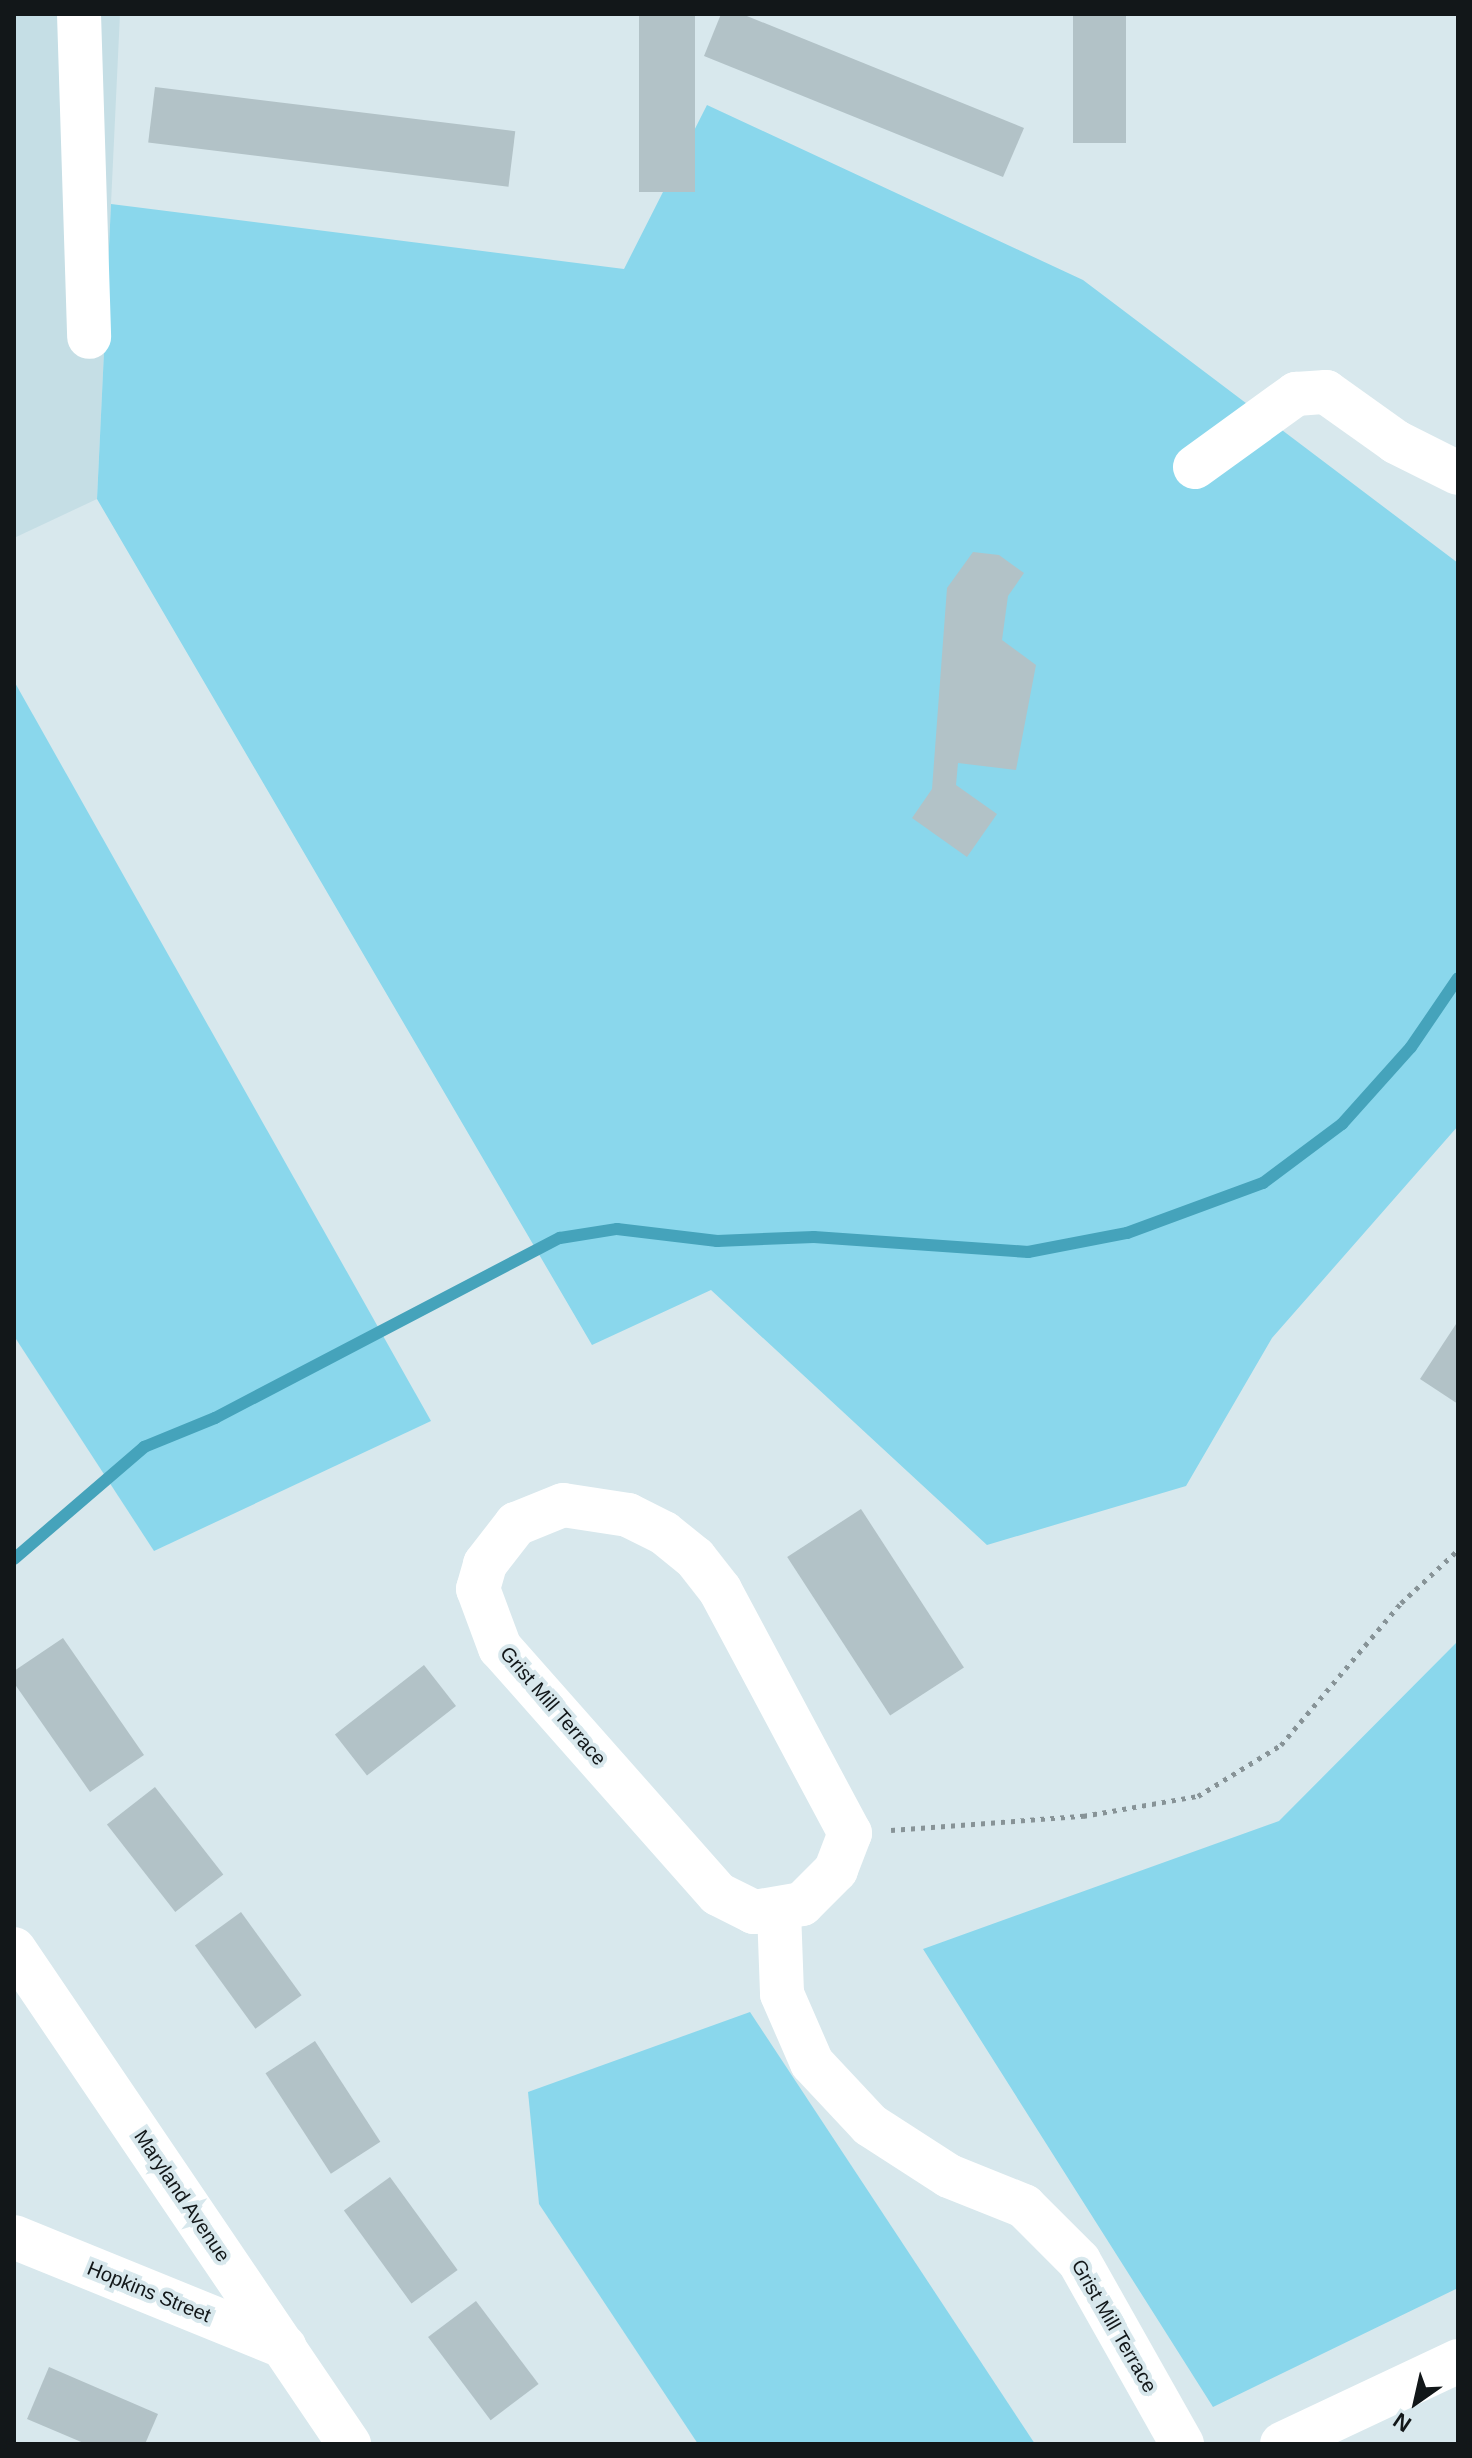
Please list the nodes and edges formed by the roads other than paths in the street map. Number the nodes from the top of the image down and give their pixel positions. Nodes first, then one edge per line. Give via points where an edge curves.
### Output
1 (79, 14) edge
2 (89, 337) dead end
3 (1195, 467) dead end
4 (1458, 473) edge
5 (779, 1911) junction
6 (14, 1949) edge
7 (14, 2237) edge
8 (285, 2347) junction
9 (1458, 2361) edge
10 (349, 2444) edge
11 (1182, 2444) edge
12 (1282, 2444) edge

1 - 2 street
3 - 4 street via 1296,394 1326,392 1396,442
5 - 5 street, Grist Mill Terrace via 821,1890 836,1870 850,1833 720,1590 695,1558 664,1533 628,1515 589,1505 538,1511 498,1542 478,1589 493,1634 519,1673 718,1894 754,1912
5 - 11 street, Grist Mill Terrace via 782,1994 812,2063 870,2125 949,2176 1024,2206 1079,2261
6 - 8 street, Maryland Avenue
7 - 8 street, Hopkins Street
8 - 10 street, Maryland Avenue
9 - 12 street

